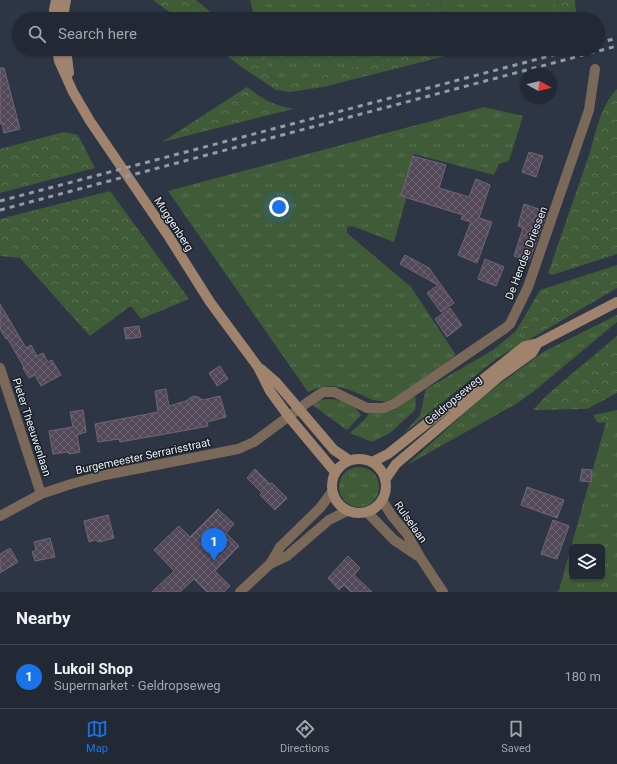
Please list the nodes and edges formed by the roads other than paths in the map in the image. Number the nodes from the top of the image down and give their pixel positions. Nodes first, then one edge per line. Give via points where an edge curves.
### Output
1 (56, 0) edge
2 (66, 0) edge
3 (54, 12) edge
4 (64, 12) edge
5 (58, 56) edge
6 (66, 56) edge
7 (595, 69) dead end
8 (73, 92) junction
9 (617, 302) edge
10 (538, 343) junction
11 (258, 367) junction
12 (0, 368) edge
13 (299, 409) junction
14 (289, 417) junction
15 (349, 460) junction
16 (372, 462) junction
17 (335, 472) junction
18 (385, 480) junction
19 (332, 492) junction
20 (41, 494) junction
21 (382, 500) junction
22 (347, 511) junction
23 (366, 512) junction
24 (0, 516) edge
25 (420, 557) junction
26 (270, 564) junction
27 (240, 592) edge
28 (443, 592) edge

1 - 3 main road
2 - 4 main road
5 - 8 main road, Muggenberg
6 - 8 main road, Muggenberg
7 - 13 street, De Hendse Driessen via 588,110 528,287 510,324 394,404 383,408 367,408 334,392 323,392
8 - 11 main road, Muggenberg via 210,302
9 - 10 main road, Geldropseweg
10 - 16 main road, Geldropseweg via 525,346 388,454
10 - 18 main road, Geldropseweg via 532,353 500,376 396,464
11 - 13 main road, Muggenberg via 276,382
11 - 14 main road, Muggenberg
12 - 20 street, Pieter Theeuwenlaan
13 - 14 street, De Hendse Driessen
13 - 15 main road, Muggenberg via 334,450
14 - 17 main road, Muggenberg
14 - 20 street, Burgemeester Serrarisstraat via 254,442 238,449 105,475
15 - 16 main road via 361,459
15 - 17 main road
16 - 18 main road
17 - 19 main road
18 - 21 main road via 386,487
19 - 22 main road via 335,500
19 - 26 street via 320,508 280,547
20 - 24 street, Burgemeester Serrarisstraat
21 - 23 main road via 375,508
21 - 25 street, Rulselaan
22 - 23 main road
22 - 26 street via 329,520 287,556
23 - 25 street, Rulselaan via 394,540
25 - 28 street, Rulselaan
26 - 27 street

